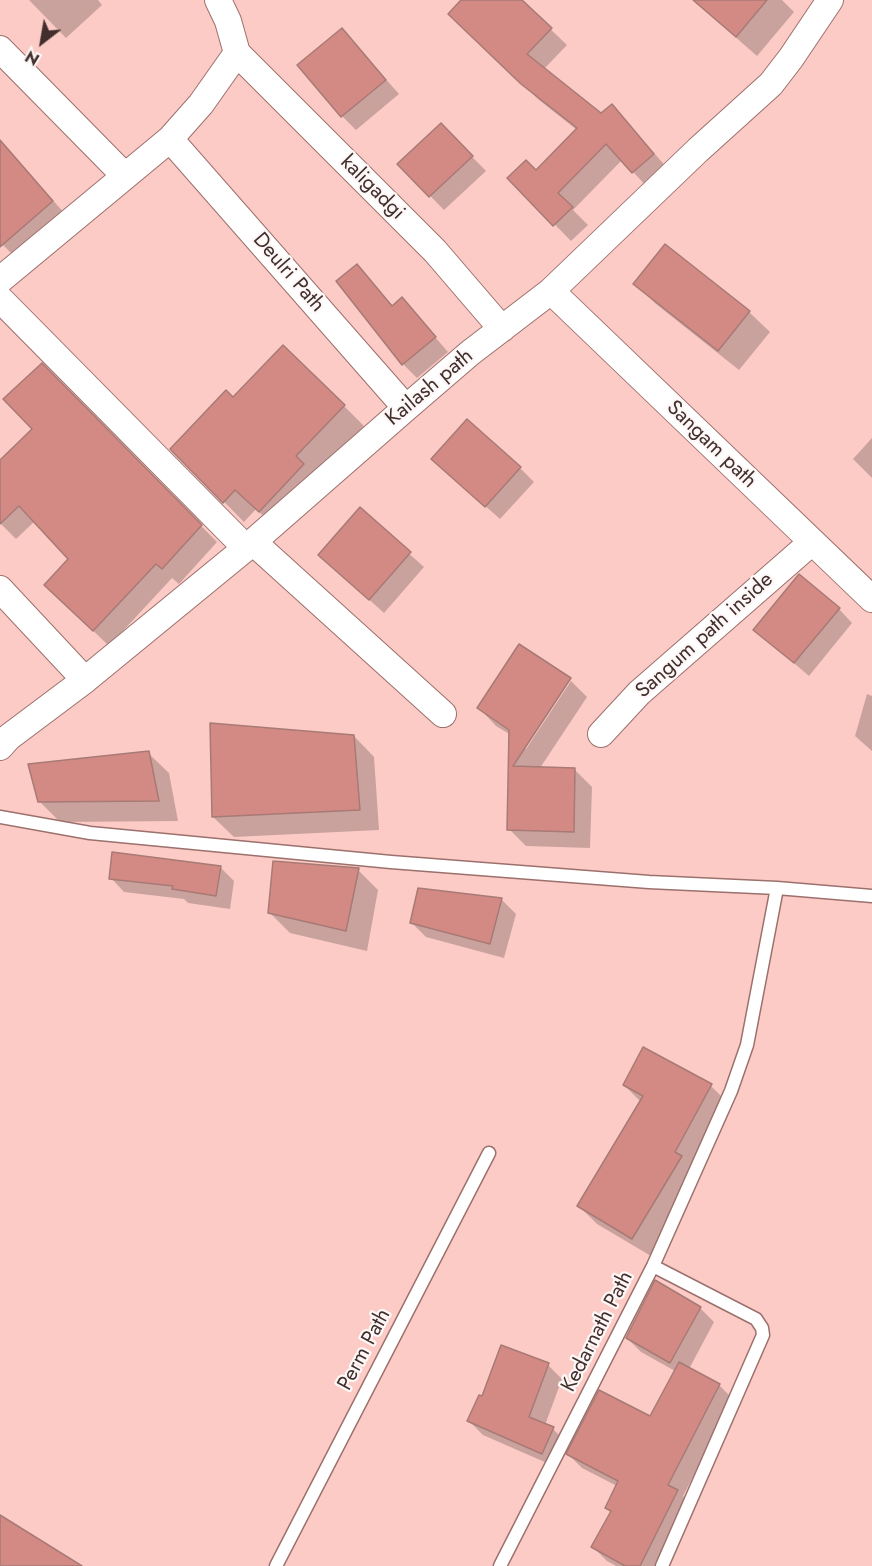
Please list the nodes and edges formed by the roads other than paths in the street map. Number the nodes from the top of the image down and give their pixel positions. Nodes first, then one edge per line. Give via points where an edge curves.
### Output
1 (218, 0) edge
2 (830, 0) edge
3 (0, 49) edge
4 (237, 53) junction
5 (170, 139) junction
6 (124, 176) junction
7 (0, 280) edge
8 (551, 291) junction
9 (0, 299) edge
10 (501, 329) junction
11 (405, 408) junction
12 (812, 542) junction
13 (249, 545) junction
14 (0, 589) edge
15 (872, 599) edge
16 (85, 680) junction
17 (443, 714) dead end
18 (601, 734) dead end
19 (0, 747) edge
20 (0, 817) edge
21 (777, 888) junction
22 (872, 896) edge
23 (489, 1153) dead end
24 (653, 1266) junction
25 (276, 1566) edge
26 (500, 1566) edge
27 (662, 1566) edge

1 - 4 street
2 - 8 street, Kailash path via 771,84
3 - 6 street
4 - 5 street
4 - 10 street, kaligadgi via 435,251
5 - 6 street
5 - 11 street, Deulri Path
6 - 7 street
8 - 10 street, Kailash path
8 - 12 street, Sangam path
9 - 13 street
10 - 11 street, Kailash path
11 - 13 street, Kailash path
12 - 15 street, Sangam path
12 - 18 street, Sangum path inside via 639,693
13 - 16 street, Kailash path
13 - 17 street
14 - 16 street
16 - 19 street, Kailash path
20 - 21 lane via 90,833 380,861
21 - 22 lane
21 - 24 lane via 747,1045 731,1091
23 - 25 lane, Perm Path
24 - 26 lane, Kedarnath Path
24 - 27 lane, Kedarnath Path via 756,1319 763,1335

